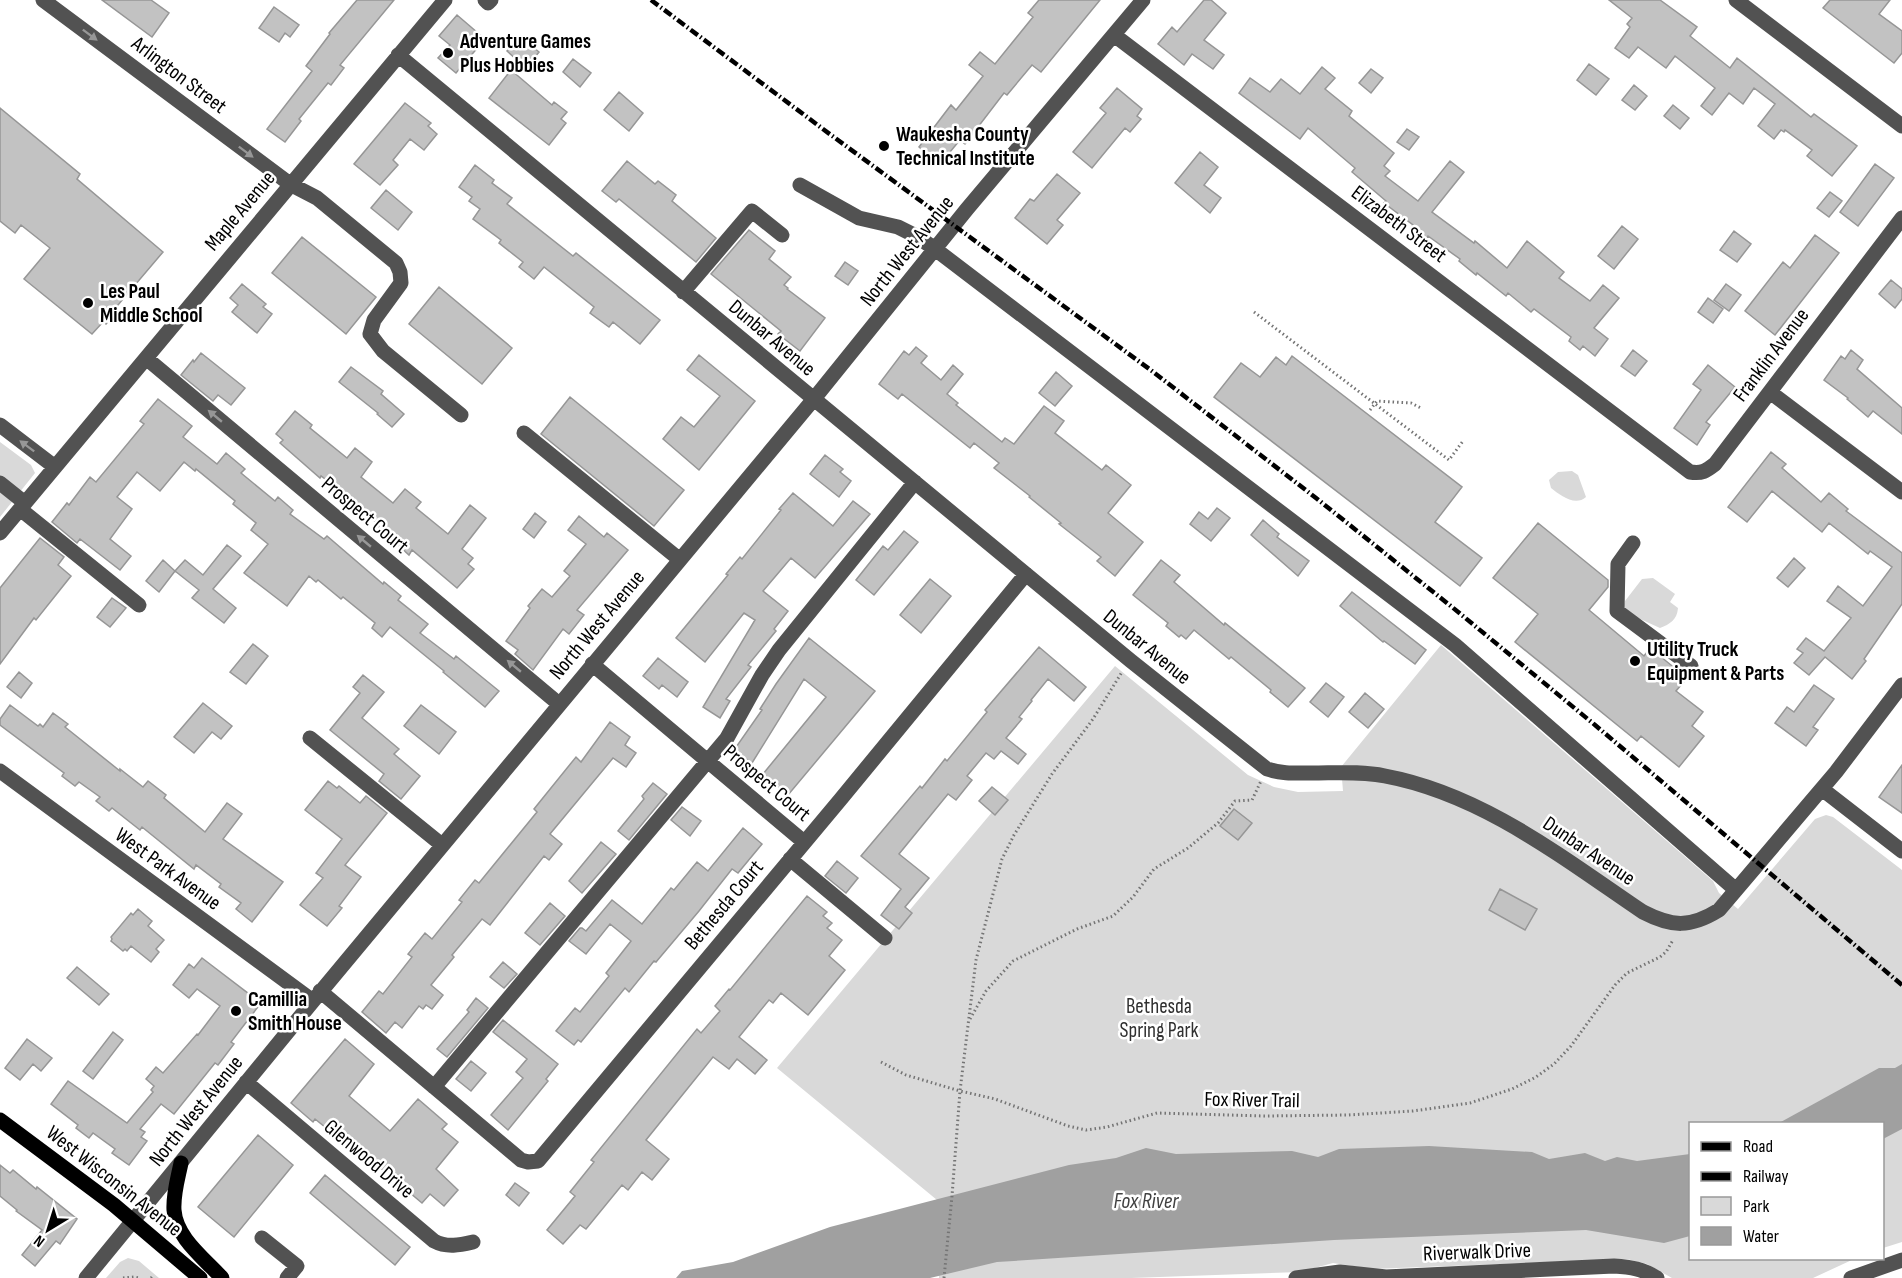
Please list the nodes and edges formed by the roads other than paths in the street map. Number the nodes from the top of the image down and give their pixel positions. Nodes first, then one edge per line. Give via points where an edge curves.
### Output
1 (43, 0) edge
2 (445, 0) edge
3 (485, 0) edge
4 (491, 0) edge
5 (1143, 0) edge
6 (1736, 0) edge
7 (1114, 35) junction
8 (398, 55) junction
9 (1899, 119) edge
10 (290, 184) junction
11 (800, 185) dead end
12 (1902, 218) edge
13 (782, 235) dead end
14 (936, 249) junction
15 (683, 292) junction
16 (146, 358) junction
17 (1770, 392) junction
18 (813, 400) junction
19 (461, 415) dead end
20 (0, 425) edge
21 (524, 432) dead end
22 (1658, 448) joint
23 (55, 467) junction
24 (915, 482) junction
25 (0, 483) edge
26 (1902, 492) edge
27 (22, 506) junction
28 (0, 533) edge
29 (1633, 543) dead end
30 (679, 559) junction
31 (1026, 574) junction
32 (139, 604) dead end
33 (592, 664) junction
34 (1691, 666) dead end
35 (1902, 685) edge
36 (559, 704) junction
37 (310, 738) dead end
38 (708, 762) junction
39 (0, 771) edge
40 (1822, 789) junction
41 (804, 842) junction
42 (442, 845) junction
43 (1902, 850) edge
44 (790, 859) junction
45 (1736, 890) junction
46 (885, 938) dead end
47 (316, 996) junction
48 (246, 1082) junction
49 (434, 1087) junction
50 (0, 1120) edge
51 (181, 1163) junction
52 (132, 1220) junction
53 (262, 1238) dead end
54 (473, 1242) dead end
55 (1902, 1260) edge
56 (1637, 1273) edge
57 (1376, 1277) edge
58 (86, 1278) edge
59 (200, 1278) edge
60 (222, 1278) edge
61 (287, 1278) edge
62 (1296, 1278) edge
63 (1658, 1278) edge
64 (1851, 1278) edge

1 -> 10 street, Arlington Street
2 - 8 street, Maple Avenue
3 - 4 street
5 - 7 street, North West Avenue
6 - 9 street
7 - 14 street, North West Avenue
7 - 22 street, Elizabeth Street
8 - 10 street, Maple Avenue
8 - 15 street, Dunbar Avenue
10 - 16 street, Maple Avenue
10 - 19 street, Arlington Street via 317,198 396,264 401,284 374,320 370,334 383,351
11 - 14 street via 859,218 898,227
12 - 17 street, Franklin Avenue
13 - 15 street via 752,211
14 - 18 street, North West Avenue
14 - 45 street via 1455,645
15 - 18 street, Dunbar Avenue
16 - 23 street, Maple Avenue
36 -> 16 street, Prospect Court
17 - 22 street, Franklin Avenue via 1705,472 1690,472
17 - 26 street
18 - 24 street, Dunbar Avenue
18 - 30 street, North West Avenue
23 -> 20 street
21 - 30 street
23 - 27 street, Maple Avenue
24 - 31 street, Dunbar Avenue
24 - 38 street via 779,650 727,738
25 - 27 street
27 - 28 street, Maple Avenue
27 - 32 street
29 - 34 street via 1618,564 1617,611
30 - 33 street, North West Avenue
31 - 41 street, Bethesda Court
31 - 45 street, Dunbar Avenue via 1267,769 1279,773 1383,776 1465,801 1549,848 1642,912 1674,924 1704,919 1719,910
33 - 36 street, North West Avenue
33 - 38 street, Prospect Court
35 - 40 street, Dunbar Avenue
36 - 42 street, North West Avenue
37 - 42 street
38 - 41 street, Prospect Court
38 - 49 street
39 - 47 street, West Park Avenue
40 - 43 street
40 - 45 street, Dunbar Avenue
41 - 44 street, Bethesda Court
42 - 47 street, North West Avenue
44 - 46 street
44 - 49 street, Bethesda Court via 538,1161 521,1160
47 - 48 street, North West Avenue
47 - 49 street, West Park Avenue
48 - 51 street, North West Avenue
48 - 54 street, Glenwood Drive via 434,1241 447,1245
50 - 52 main road, West Wisconsin Avenue
51 - 52 street, North West Avenue
51 - 60 main road via 174,1210 177,1221 192,1247
52 - 58 street, North West Avenue
52 - 59 main road, West Wisconsin Avenue
53 - 61 street via 297,1266
55 - 64 street
56 - 57 street, Riverwalk Drive via 1614,1266
56 - 63 street, Riverwalk Drive via 1646,1271
57 - 62 street, Riverwalk Drive via 1340,1272

